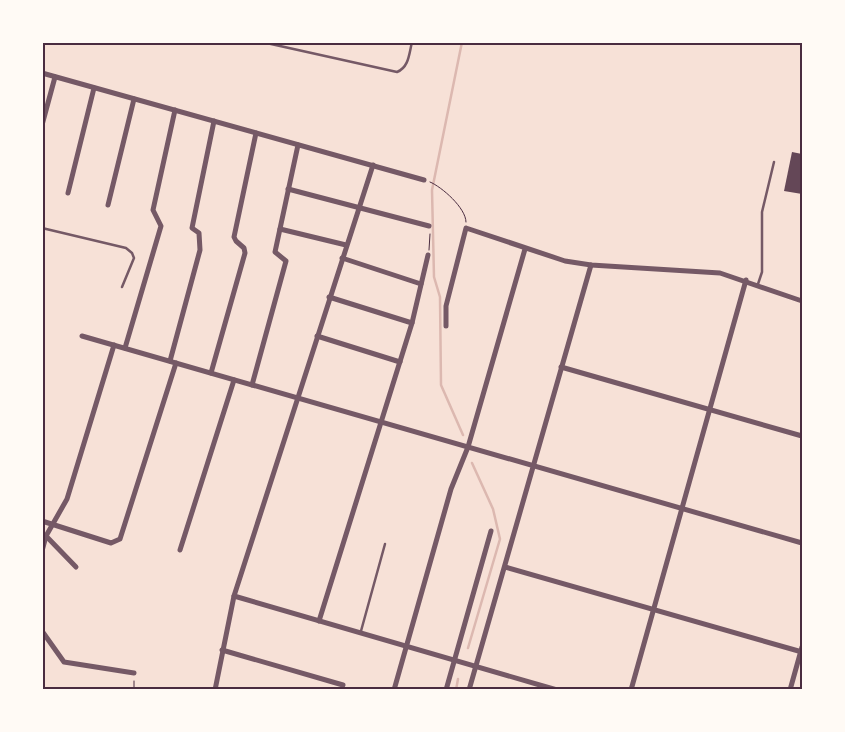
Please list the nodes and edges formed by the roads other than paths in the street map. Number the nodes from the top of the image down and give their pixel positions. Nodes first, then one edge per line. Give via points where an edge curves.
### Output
1 (262, 42) edge
2 (412, 42) edge
3 (42, 74) edge
4 (55, 77) junction
5 (94, 88) junction
6 (134, 99) junction
7 (174, 110) junction
8 (214, 121) junction
9 (42, 125) edge
10 (256, 133) junction
11 (298, 145) junction
12 (774, 162) dead end
13 (373, 165) junction
14 (424, 180) dead end
15 (288, 189) junction
16 (68, 193) dead end
17 (108, 205) dead end
18 (360, 209) junction
19 (429, 226) road end
20 (42, 228) edge
21 (280, 229) junction
22 (346, 245) junction
23 (525, 249) junction
24 (428, 255) road end
25 (342, 258) junction
26 (591, 265) junction
27 (746, 280) junction
28 (421, 284) junction
29 (758, 284) junction
30 (122, 287) dead end
31 (329, 297) junction
32 (802, 301) edge
33 (412, 323) junction
34 (446, 326) dead end
35 (82, 336) dead end
36 (317, 336) junction
37 (114, 345) junction
38 (125, 348) junction
39 (173, 362) junction
40 (400, 362) junction
41 (562, 367) junction
42 (211, 373) junction
43 (234, 380) junction
44 (252, 385) junction
45 (297, 398) junction
46 (710, 410) junction
47 (381, 422) junction
48 (802, 436) edge
49 (468, 447) junction
50 (534, 466) junction
51 (682, 508) junction
52 (42, 520) edge
53 (53, 522) junction
54 (491, 531) dead end
55 (46, 536) junction
56 (802, 543) edge
57 (385, 544) dead end
58 (180, 550) dead end
59 (42, 551) edge
60 (76, 567) dead end
61 (505, 567) junction
62 (234, 596) junction
63 (653, 609) junction
64 (319, 621) junction
65 (42, 631) edge
66 (360, 633) junction
67 (406, 646) junction
68 (222, 650) junction
69 (802, 650) edge
70 (454, 660) junction
71 (476, 666) junction
72 (134, 673) road end
73 (343, 685) dead end
74 (215, 690) edge
75 (394, 690) edge
76 (446, 690) edge
77 (469, 690) edge
78 (557, 690) edge
79 (631, 690) edge
80 (790, 690) edge

1 - 2 lane via 397,72 407,64
3 - 4 street
4 - 5 street
4 - 9 street
5 - 6 street
5 - 16 street
6 - 7 street
6 - 17 street
7 - 8 street
7 - 38 street via 154,210 161,226
8 - 10 street
8 - 39 street via 192,228 199,233 199,256
10 - 11 street
10 - 42 street via 234,237 245,254
11 - 13 street
11 - 15 street
12 - 29 lane via 762,212 762,272
13 - 14 street
13 - 18 street
15 - 18 street
15 - 21 street
18 - 19 street
18 - 22 street
20 - 30 lane via 126,248 134,258
21 - 22 street
21 - 44 street via 275,252 286,261
22 - 25 street
23 - 26 street
23 - 34 street via 466,228 446,306
23 - 49 street
24 - 28 street
25 - 28 street
25 - 31 street
26 - 27 street via 704,271
26 - 41 street
27 - 29 street
27 - 46 street
28 - 33 street
29 - 32 street
31 - 33 street
31 - 36 street
33 - 40 street
35 - 37 street
36 - 40 street
36 - 45 street
37 - 38 street
37 - 53 street via 67,499
38 - 39 street
39 - 42 street
39 - 53 street via 118,542 107,542
40 - 47 street
41 - 46 street
41 - 50 street
42 - 43 street
43 - 44 street
43 - 58 street
44 - 45 street
45 - 47 street
45 - 62 street
46 - 48 street
46 - 51 street
47 - 49 street
47 - 64 street
49 - 50 street
49 - 67 street via 455,478
50 - 51 street
50 - 61 street
51 - 56 street
51 - 63 street
52 - 53 street
53 - 55 street
54 - 70 street
55 - 59 street
55 - 60 street
57 - 66 lane
61 - 63 street
61 - 71 street
62 - 64 street
62 - 68 street
63 - 69 street
63 - 79 street
64 - 66 street
65 - 72 street via 64,662
66 - 67 street
67 - 70 street
67 - 75 street
68 - 73 street
68 - 74 street
69 - 80 street
70 - 71 street
70 - 76 street
71 - 77 street
71 - 78 street

